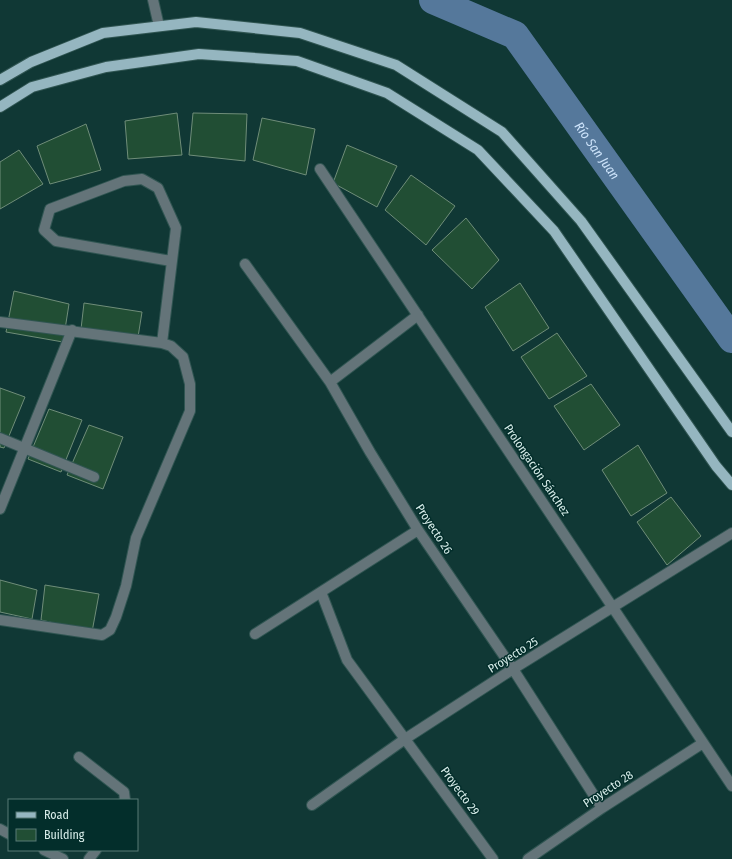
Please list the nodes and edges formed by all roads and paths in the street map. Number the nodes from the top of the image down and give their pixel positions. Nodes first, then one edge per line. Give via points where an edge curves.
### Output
1 (153, 0) edge
2 (159, 26) junction
3 (0, 80) edge
4 (0, 107) edge
5 (320, 169) dead end
6 (171, 261) junction
7 (245, 264) dead end
8 (418, 315) junction
9 (0, 322) edge
10 (72, 330) junction
11 (162, 343) junction
12 (330, 382) junction
13 (732, 432) edge
14 (0, 438) edge
15 (24, 448) junction
16 (94, 477) dead end
17 (732, 484) edge
18 (0, 509) edge
19 (418, 530) junction
20 (732, 533) edge
21 (320, 592) junction
22 (613, 608) junction
23 (0, 620) edge
24 (255, 634) dead end
25 (513, 670) junction
26 (406, 739) junction
27 (703, 743) junction
28 (79, 757) dead end
29 (732, 786) edge
30 (125, 799) edge
31 (312, 805) dead end
32 (602, 808) junction
33 (46, 851) edge
34 (95, 851) edge
35 (63, 859) edge
36 (89, 859) edge
37 (493, 859) edge
38 (528, 859) edge

1 - 2 street
2 - 3 main road via 102,34 31,62
2 - 13 main road via 196,22 300,33 396,65 502,132 581,221
4 - 17 main road via 32,87 106,67 199,54 297,61 387,93 478,150 554,231 716,466
5 - 8 street, Prolongación Sánchez
6 - 6 street via 56,241 44,230 50,209 124,182 142,179 158,188 176,228
6 - 11 street
7 - 12 street, Proyecto 26
8 - 12 street
8 - 22 street, Prolongación Sánchez
9 - 10 street
10 - 11 street
10 - 15 street
11 - 23 street via 171,346 183,357 190,384 190,412 136,538 126,586 110,630 102,635
12 - 19 street, Proyecto 26
14 - 15 street
15 - 16 street
15 - 18 street
19 - 21 street
19 - 25 street, Proyecto 26
20 - 22 street, Proyecto 25
21 - 24 street
21 - 26 street, Proyecto 29 via 347,660
22 - 25 street, Proyecto 25
22 - 27 street, Prolongación Sánchez
25 - 26 street, Proyecto 25
25 - 32 street, Proyecto 26
26 - 31 street, Proyecto 25
26 - 37 street, Proyecto 29
27 - 29 street, Prolongación Sánchez
27 - 32 street, Proyecto 28
28 - 30 street via 124,792
32 - 38 street, Proyecto 28
33 - 35 street
34 - 36 street

